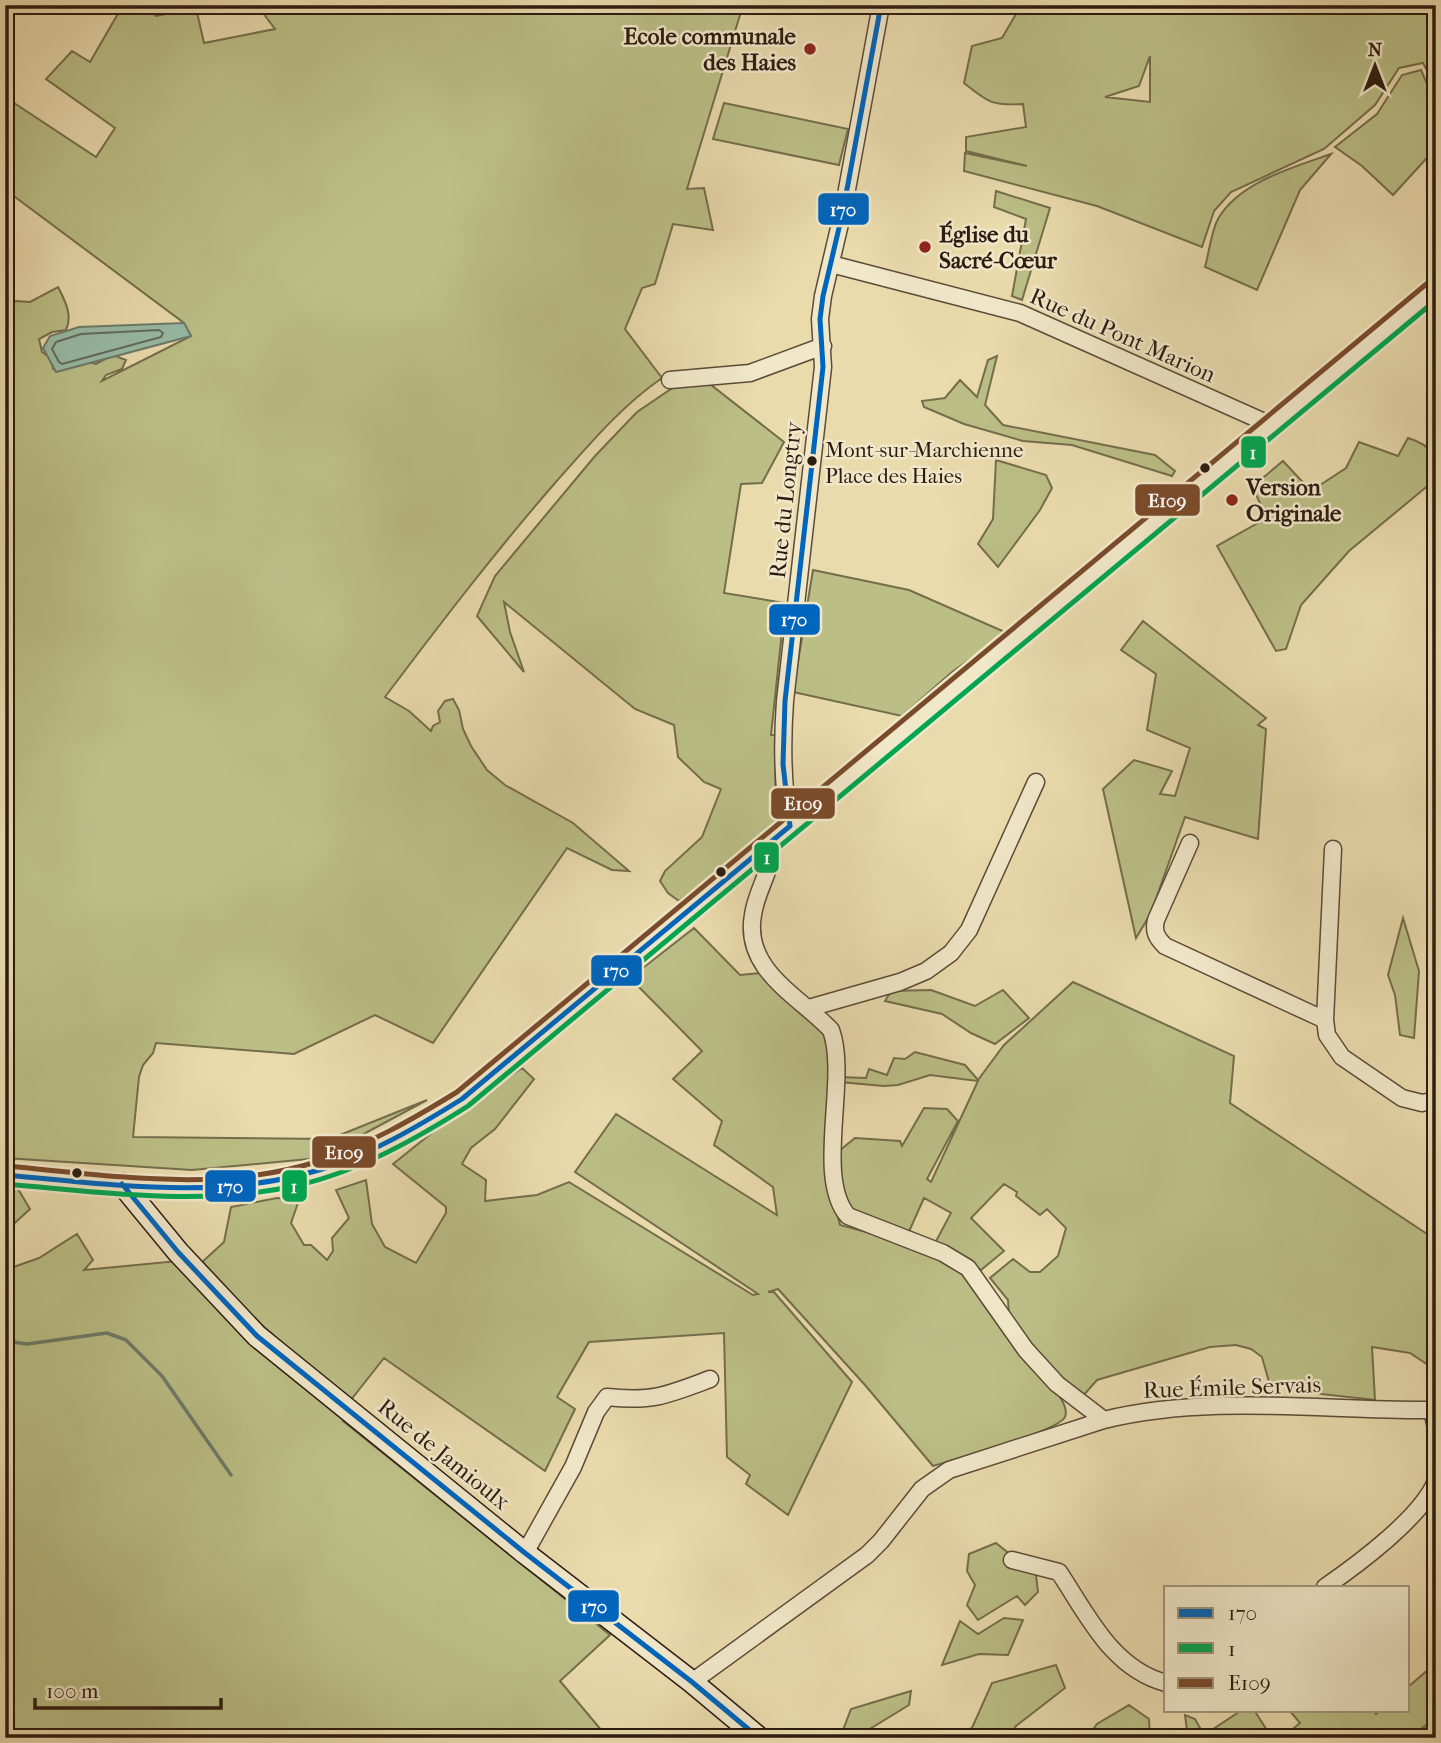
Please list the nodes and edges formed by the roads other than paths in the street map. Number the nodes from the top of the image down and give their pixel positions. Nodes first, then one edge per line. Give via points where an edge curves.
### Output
1 (881, 5) edge
2 (831, 264) junction
3 (1436, 288) edge
4 (823, 345) junction
5 (670, 380) dead end
6 (1271, 425) junction
7 (1036, 782) dead end
8 (790, 826) junction
9 (1190, 843) dead end
10 (1332, 849) dead end
11 (758, 853) junction
12 (809, 1008) junction
13 (1325, 1020) junction
14 (1436, 1101) edge
15 (5, 1175) edge
16 (122, 1184) junction
17 (710, 1378) dead end
18 (1434, 1409) edge
19 (1104, 1420) junction
20 (1436, 1428) edge
21 (1436, 1481) edge
22 (525, 1553) junction
23 (1012, 1560) dead end
24 (1326, 1586) edge
25 (692, 1682) junction
26 (1164, 1682) edge
27 (759, 1738) edge

1 - 2 street, Rue du Longtry
2 - 4 street, Rue du Longtry via 820,319
2 - 6 street, Rue du Pont Marion via 1020,313
3 - 6 main road
4 - 5 street via 750,373
4 - 8 street, Rue du Longtry via 785,701 785,798
6 - 8 main road
7 - 12 street via 969,930 951,953 900,982
8 - 11 main road
9 - 13 street via 1156,920 1159,940
10 - 13 street
11 - 12 street via 768,869 752,915 757,957 767,972
11 - 16 main road via 462,1099 417,1128 334,1165 256,1184 199,1189
12 - 19 street via 831,1030 835,1041 833,1157 837,1193 845,1213 968,1268 1026,1350 1057,1384
13 - 14 street via 1327,1035 1342,1057 1402,1098
15 - 16 main road
16 - 22 main road, Rue de Jamioulx via 257,1336
17 - 22 street via 655,1398 607,1397
18 - 19 street, Rue Émile Servais via 1206,1407 1157,1409
18 - 20 street
19 - 25 street, Rue Émile Servais via 964,1463 936,1477 867,1556
21 - 24 street via 1403,1523
22 - 25 main road, Rue de Jamioulx
23 - 26 street via 1059,1572 1111,1649
25 - 27 main road, Rue de Jamioulx

